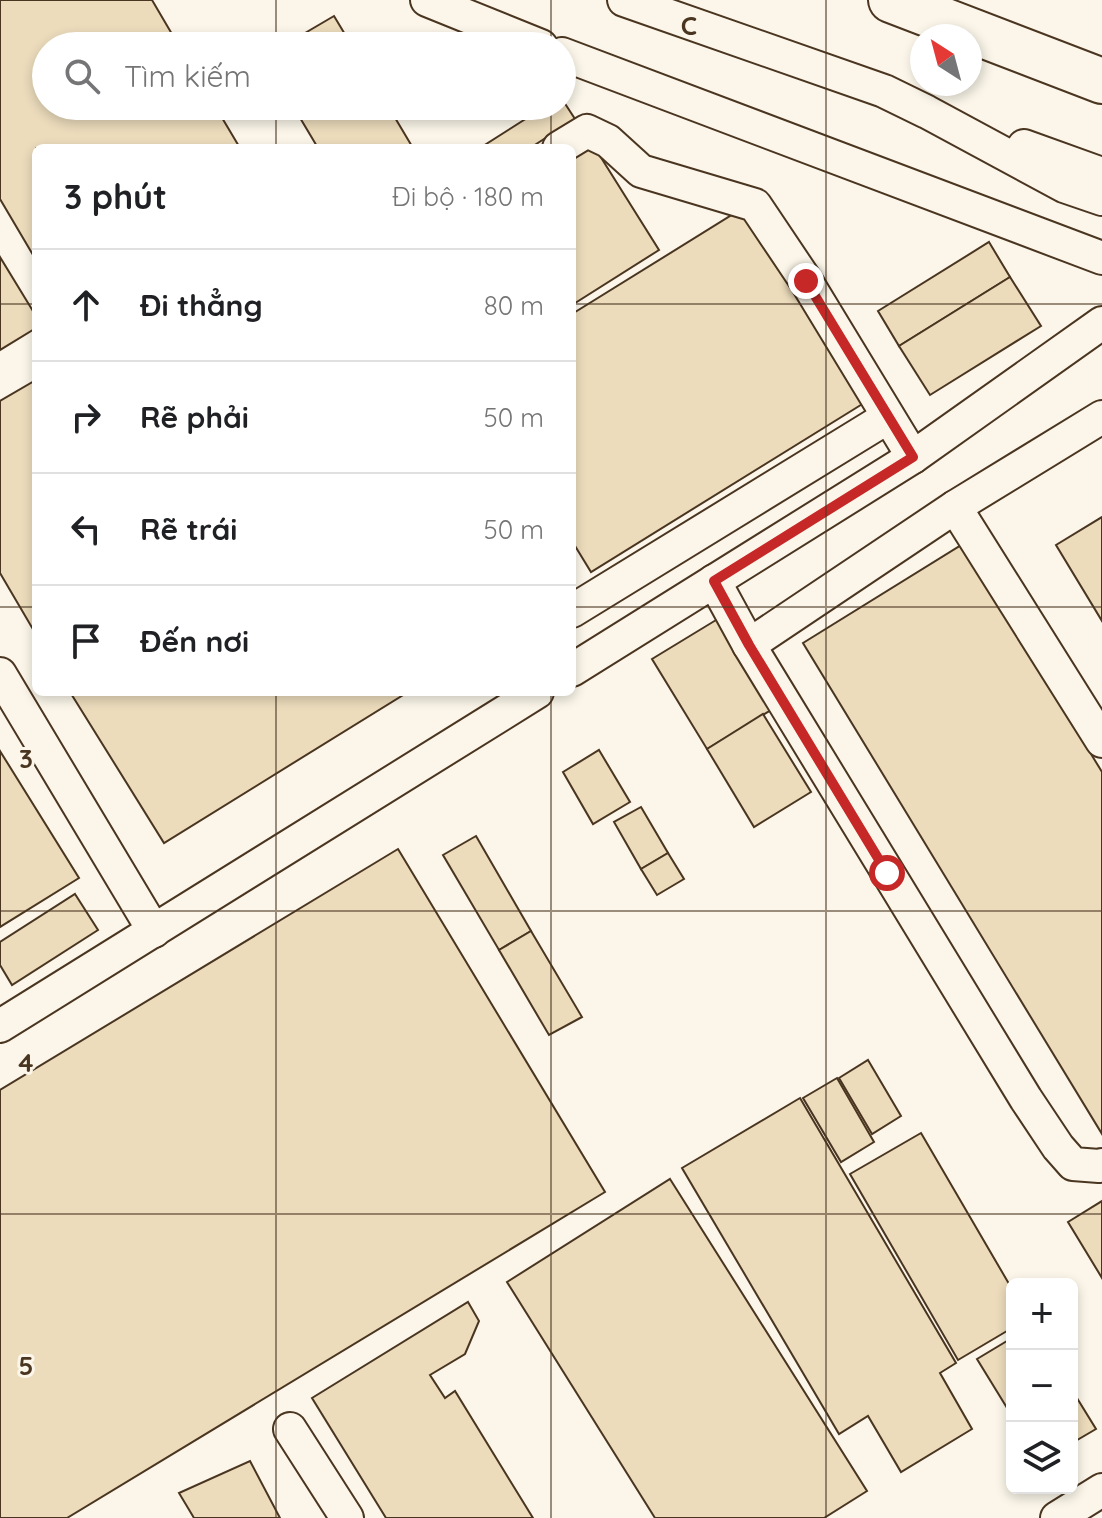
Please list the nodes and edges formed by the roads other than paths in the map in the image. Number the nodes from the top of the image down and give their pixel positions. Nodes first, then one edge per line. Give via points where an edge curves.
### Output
1 (427, 0) edge
2 (624, 0) edge
3 (891, 0) edge
4 (506, 32) edge
5 (576, 59) edge
6 (1102, 81) edge
7 (927, 112) junction
8 (566, 144) edge
9 (1102, 174) edge
10 (1102, 199) edge
11 (1102, 258) edge
12 (1102, 323) edge
13 (888, 417) junction
14 (1102, 417) edge
15 (913, 457) junction
16 (955, 507) junction
17 (714, 581) junction
18 (576, 609) edge
19 (749, 645) junction
20 (576, 667) edge
21 (0, 674) edge
22 (531, 696) edge
23 (1102, 741) edge
24 (154, 931) junction
25 (0, 1026) edge
26 (1102, 1165) edge
27 (290, 1429) dead end
28 (1102, 1490) edge
29 (347, 1518) edge
30 (1057, 1518) edge

1 - 4 street
2 - 7 street via 884,91
3 - 6 highway
5 - 11 street
7 - 9 street
7 - 10 street via 1064,186
8 - 13 street via 587,131 608,141 641,171 755,205
12 - 15 street
13 - 15 street
13 - 18 street
14 - 16 street
15 - 17 street
16 - 19 street
16 - 23 street
17 - 19 street
17 - 20 street
19 - 26 street via 1058,1147 1073,1164
21 - 24 street
22 - 24 street
24 - 25 street
27 - 29 street
28 - 30 street

